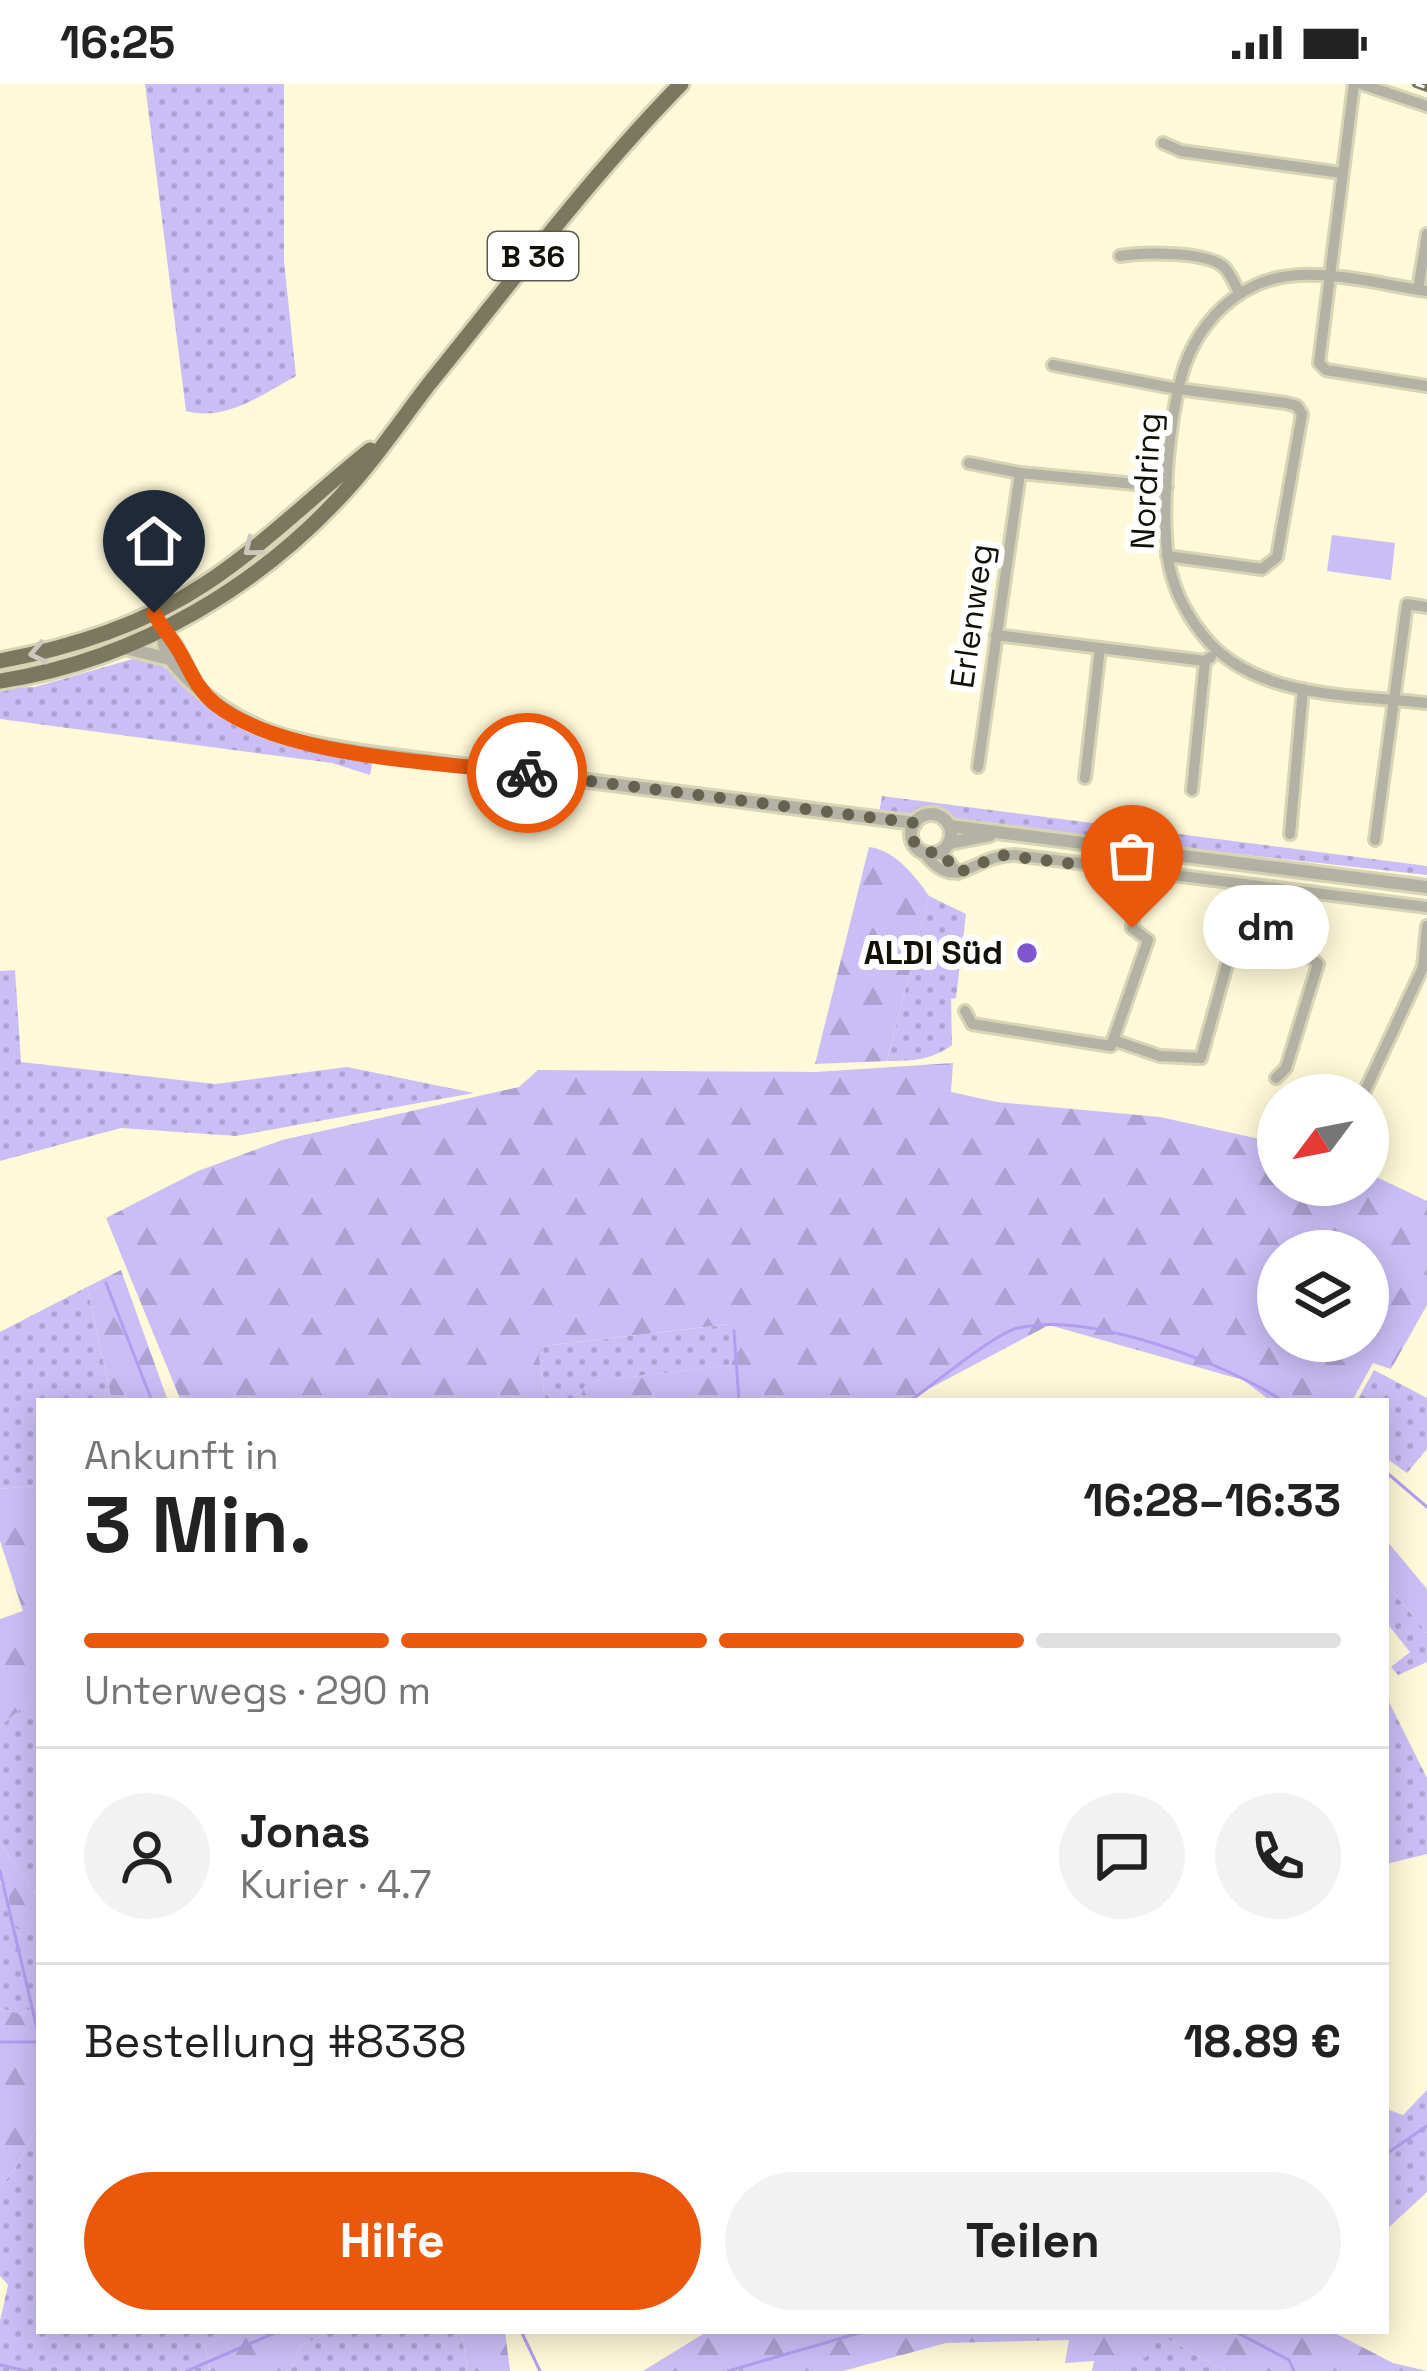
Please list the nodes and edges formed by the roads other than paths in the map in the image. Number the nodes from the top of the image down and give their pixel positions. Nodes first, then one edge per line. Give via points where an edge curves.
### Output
1 (681, 84) edge
2 (1357, 84) edge
3 (1427, 106) edge
4 (1163, 143) dead end
5 (1342, 173) junction
6 (1427, 234) edge
7 (1120, 256) dead end
8 (1328, 278) junction
9 (1423, 290) edge
10 (1240, 294) junction
11 (1053, 364) dead end
12 (1427, 386) edge
13 (1178, 389) junction
14 (390, 433) junction
15 (969, 463) dead end
16 (1020, 473) junction
17 (1167, 487) junction
18 (1168, 556) junction
19 (1427, 607) edge
20 (154, 613) junction
21 (162, 630) junction
22 (996, 635) junction
23 (125, 648) junction
24 (1100, 648) junction
25 (1218, 651) junction
26 (169, 659) junction
27 (0, 661) edge
28 (1205, 661) junction
29 (0, 681) edge
30 (196, 686) junction
31 (1303, 689) junction
32 (1395, 699) junction
33 (1427, 703) edge
34 (978, 766) dead end
35 (1085, 778) dead end
36 (1192, 790) dead end
37 (950, 826) junction
38 (913, 830) junction
39 (1004, 833) junction
40 (1290, 834) dead end
41 (1375, 840) dead end
42 (945, 847) junction
43 (923, 852) junction
44 (1139, 872) junction
45 (958, 873) junction
46 (1249, 885) junction
47 (1427, 886) edge
48 (1310, 893) junction
49 (1427, 907) edge
50 (1427, 926) edge
51 (964, 1011) dead end
52 (1113, 1040) junction
53 (1280, 1074) edge
54 (1373, 1074) edge

1 - 14 main road, B 36
2 - 3 street
2 - 5 street
4 - 5 street
5 - 8 street
6 - 9 street
7 - 10 street via 1146,251 1209,260 1224,267
8 - 9 street, Nordring
8 - 10 street, Nordring via 1283,277
8 - 12 street via 1320,367
10 - 13 street, Nordring via 1200,334
11 - 13 street
13 - 17 street, Nordring
13 - 18 street via 1286,403 1302,414 1276,557 1262,569
14 -> 20 main road, B 36 via 232,565
14 - 21 main road, B 36 via 358,478 287,545
15 - 16 street
16 - 17 street
16 - 22 street, Erlenweg
17 - 18 street, Nordring
18 - 25 street, Nordring via 1183,602
19 - 32 street via 1407,604
20 - 21 street
20 -> 27 main road, B 36 via 74,645
21 - 23 main road, B 36
21 - 26 street
21 - 30 street
22 - 24 street
22 - 34 street, Erlenweg
23 - 26 street
23 - 29 main road, B 36
24 - 28 street
24 - 35 street
25 - 28 street
25 - 31 street, Nordring
26 - 30 street
28 - 36 street
30 - 38 street via 255,728 305,743 867,817
31 - 32 street, Nordring
31 - 40 street
32 - 33 street, Nordring
32 - 41 street
37 - 38 street via 933,814
37 - 39 street
37 - 42 street
38 - 43 street
39 - 42 street
39 - 47 street
42 - 43 street
42 - 45 street
43 - 45 street via 942,874
44 - 45 street via 1001,855
44 - 46 street
44 - 52 street via 1132,928 1148,940
46 - 48 street
46 - 52 street via 1201,1058 1160,1056
48 - 49 street
48 - 53 street via 1303,950 1318,964
50 - 54 street via 1423,967
51 - 52 street via 972,1024 1111,1046

